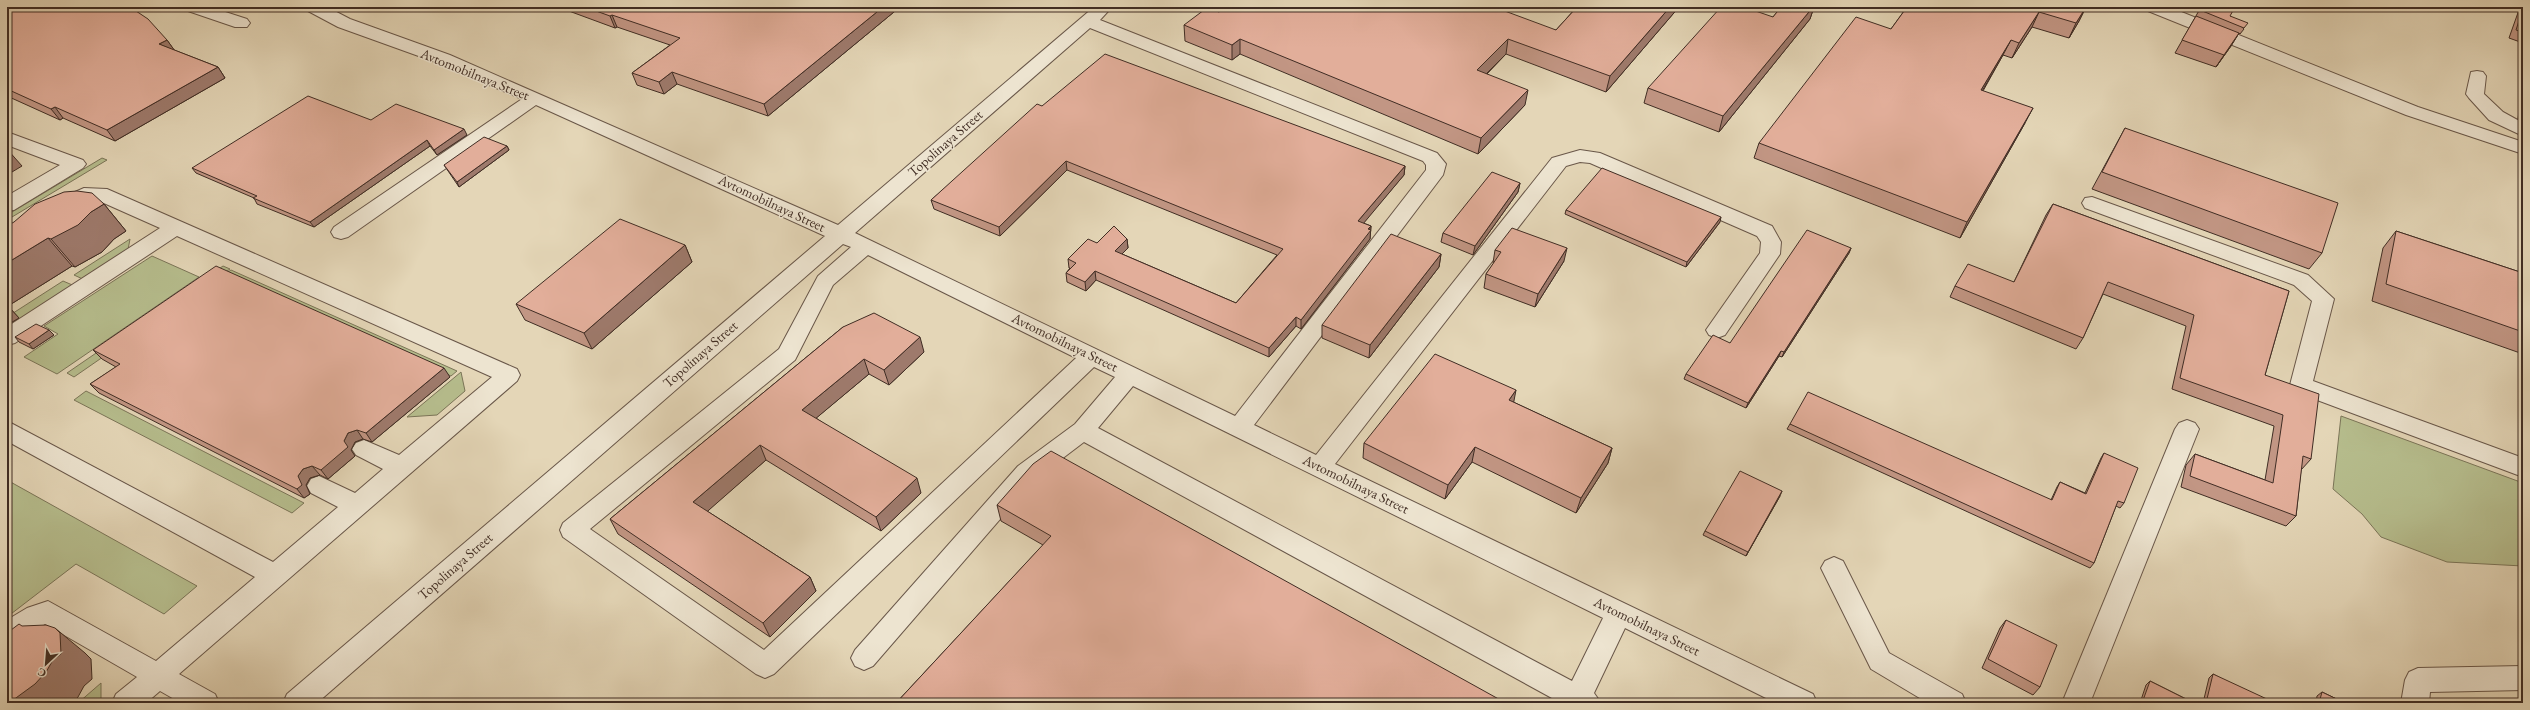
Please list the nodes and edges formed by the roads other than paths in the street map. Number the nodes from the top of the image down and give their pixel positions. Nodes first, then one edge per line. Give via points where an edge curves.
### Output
1 (194, 7) edge
2 (314, 7) edge
3 (1104, 7) edge
4 (2154, 7) edge
5 (1088, 21) junction
6 (241, 23) dead end
7 (2477, 76) dead end
8 (535, 98) junction
9 (2523, 130) edge
10 (7, 138) edge
11 (2523, 148) edge
12 (2092, 203) dead end
13 (7, 204) edge
14 (48, 215) edge
15 (176, 228) junction
16 (341, 232) dead end
17 (839, 234) junction
18 (866, 246) junction
19 (1717, 330) dead end
20 (7, 337) edge
21 (1093, 355) junction
22 (1131, 374) junction
23 (1239, 426) junction
24 (2187, 429) dead end
25 (7, 430) edge
26 (1083, 430) junction
27 (364, 449) dead end
28 (1320, 466) junction
29 (402, 467) junction
30 (2523, 468) edge
31 (319, 486) dead end
32 (357, 505) junction
33 (1834, 568) dead end
34 (276, 575) junction
35 (1619, 613) junction
36 (7, 635) edge
37 (864, 658) dead end
38 (158, 675) junction
39 (2523, 678) edge
40 (1580, 701) edge
41 (126, 703) edge
42 (205, 703) edge
43 (297, 703) edge
44 (1803, 703) edge
45 (1952, 703) edge
46 (2076, 703) edge
47 (2415, 703) edge

1 - 6 street
2 - 8 street, Avtomobilnaya Street via 344,22
3 - 5 street, Topolinaya Street
4 - 11 street via 2412,111
5 - 17 street, Topolinaya Street
5 - 23 street via 1430,157 1436,164 1436,171
7 - 9 street via 2475,94 2489,112
8 - 16 street
8 - 17 street, Avtomobilnaya Street
10 - 13 street via 76,164
12 - 30 street via 2302,280 2323,299 2301,385
14 - 15 street via 75,198 94,193
15 - 20 street
15 - 29 street via 509,375
17 - 18 street, Avtomobilnaya Street
17 - 43 street, Topolinaya Street
18 - 21 street, Avtomobilnaya Street
18 - 21 street via 825,281 787,354 572,530 765,666
19 - 28 street via 1770,254 1771,242 1765,231 1592,157 1568,157 1559,162
21 - 22 street, Avtomobilnaya Street
22 - 23 street, Avtomobilnaya Street
22 - 26 street
23 - 28 street, Avtomobilnaya Street
24 - 46 street
25 - 34 street
26 - 37 street via 1026,473
26 - 40 street
27 - 29 street
28 - 35 street, Avtomobilnaya Street
29 - 32 street
31 - 32 street
32 - 34 street
33 - 45 street via 1880,661
34 - 38 street
35 - 40 street
35 - 44 street, Avtomobilnaya Street
36 - 38 street via 37,614 48,612
38 - 41 street
38 - 42 street
39 - 47 street via 2418,680

